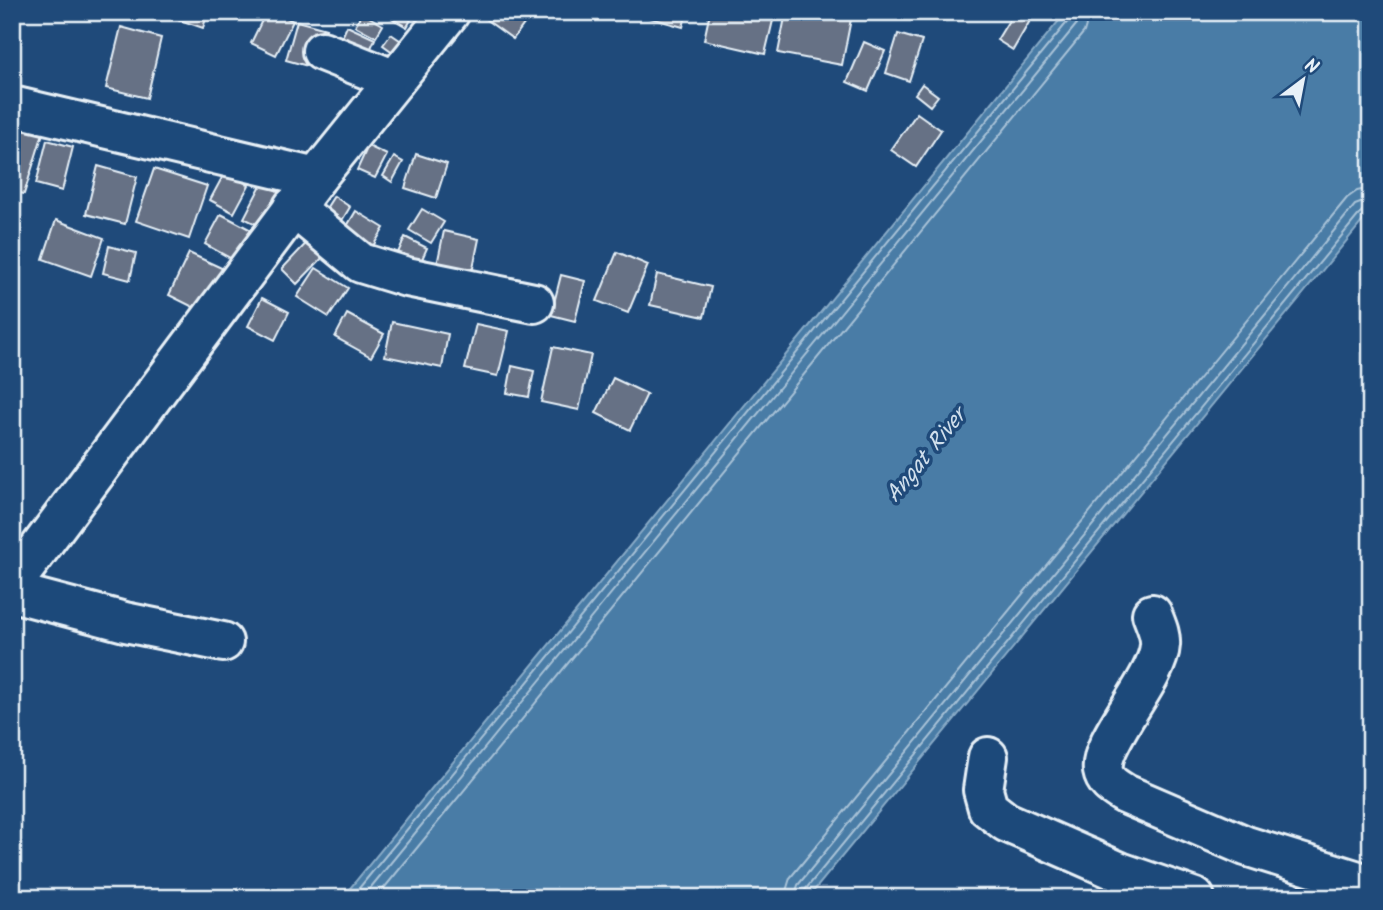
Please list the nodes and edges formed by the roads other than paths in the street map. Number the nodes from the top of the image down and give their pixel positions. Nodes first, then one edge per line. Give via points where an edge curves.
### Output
1 (450, 12) edge
2 (322, 51) dead end
3 (395, 80) junction
4 (12, 106) edge
5 (304, 192) junction
6 (534, 303) dead end
7 (12, 585) edge
8 (12, 592) edge
9 (1152, 614) dead end
10 (223, 642) dead end
11 (988, 757) dead end
12 (1371, 885) edge
13 (1195, 898) edge

1 - 3 street
2 - 3 street
3 - 5 street
4 - 5 street
5 - 6 street via 341,249 377,269
5 - 7 street
8 - 10 street
9 - 12 street via 1161,645 1106,754 1103,771 1109,784 1247,846
11 - 13 street via 983,790 988,808 1006,822 1120,872

